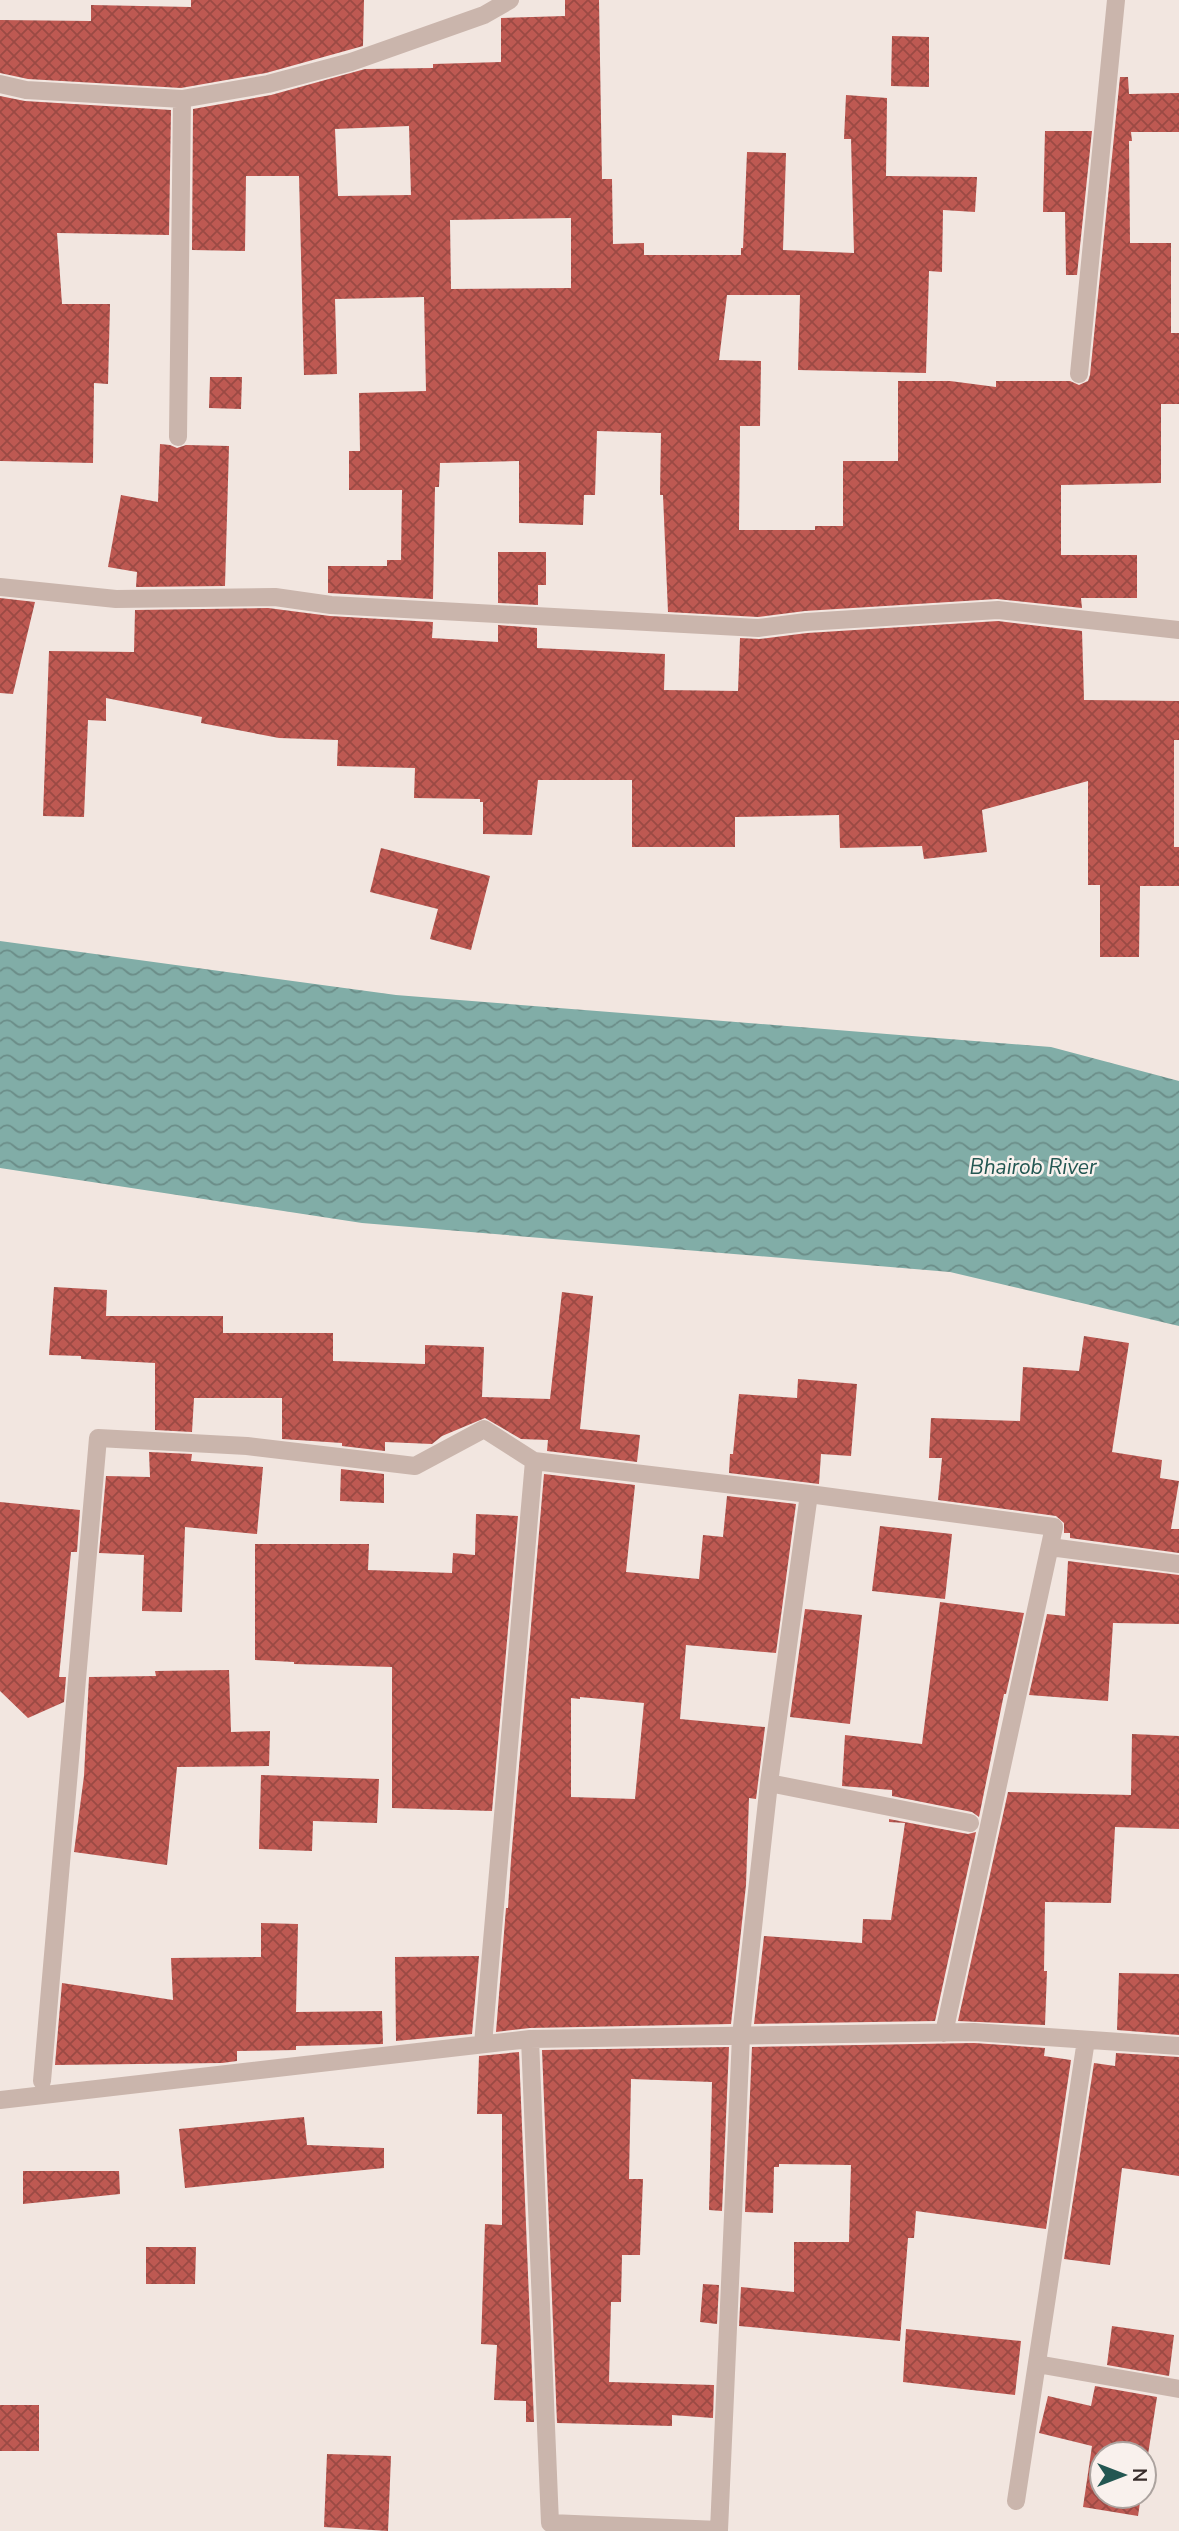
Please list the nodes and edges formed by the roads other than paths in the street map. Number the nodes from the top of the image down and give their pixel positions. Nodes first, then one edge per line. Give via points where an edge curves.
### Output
1 (510, 0) edge
2 (1116, 0) edge
3 (0, 84) edge
4 (182, 99) junction
5 (1079, 374) dead end
6 (178, 437) dead end
7 (0, 587) edge
8 (1179, 630) edge
9 (534, 1461) junction
10 (809, 1494) junction
11 (1050, 1547) junction
12 (1179, 1564) edge
13 (769, 1783) junction
14 (970, 1824) dead end
15 (944, 2032) junction
16 (741, 2036) junction
17 (530, 2039) junction
18 (1086, 2040) junction
19 (483, 2044) junction
20 (1179, 2046) edge
21 (42, 2081) dead end
22 (0, 2100) edge
23 (1037, 2364) junction
24 (1179, 2389) edge
25 (1016, 2501) dead end

1 - 4 street via 484,15 351,62 268,84
2 - 5 street
3 - 4 street via 26,90
4 - 6 street
7 - 8 street via 116,599 275,597 758,628 998,610
9 - 10 street
9 - 19 street
9 - 21 street via 484,1429 415,1466 247,1446 98,1438
10 - 11 street via 1054,1527
10 - 13 street
11 - 12 street
11 - 15 street
13 - 14 street
13 - 16 street
15 - 16 street
15 - 18 street
16 - 17 street
16 - 17 street via 719,2530 550,2523
17 - 19 street
18 - 20 street
18 - 23 street
19 - 22 street
23 - 24 street
23 - 25 street

